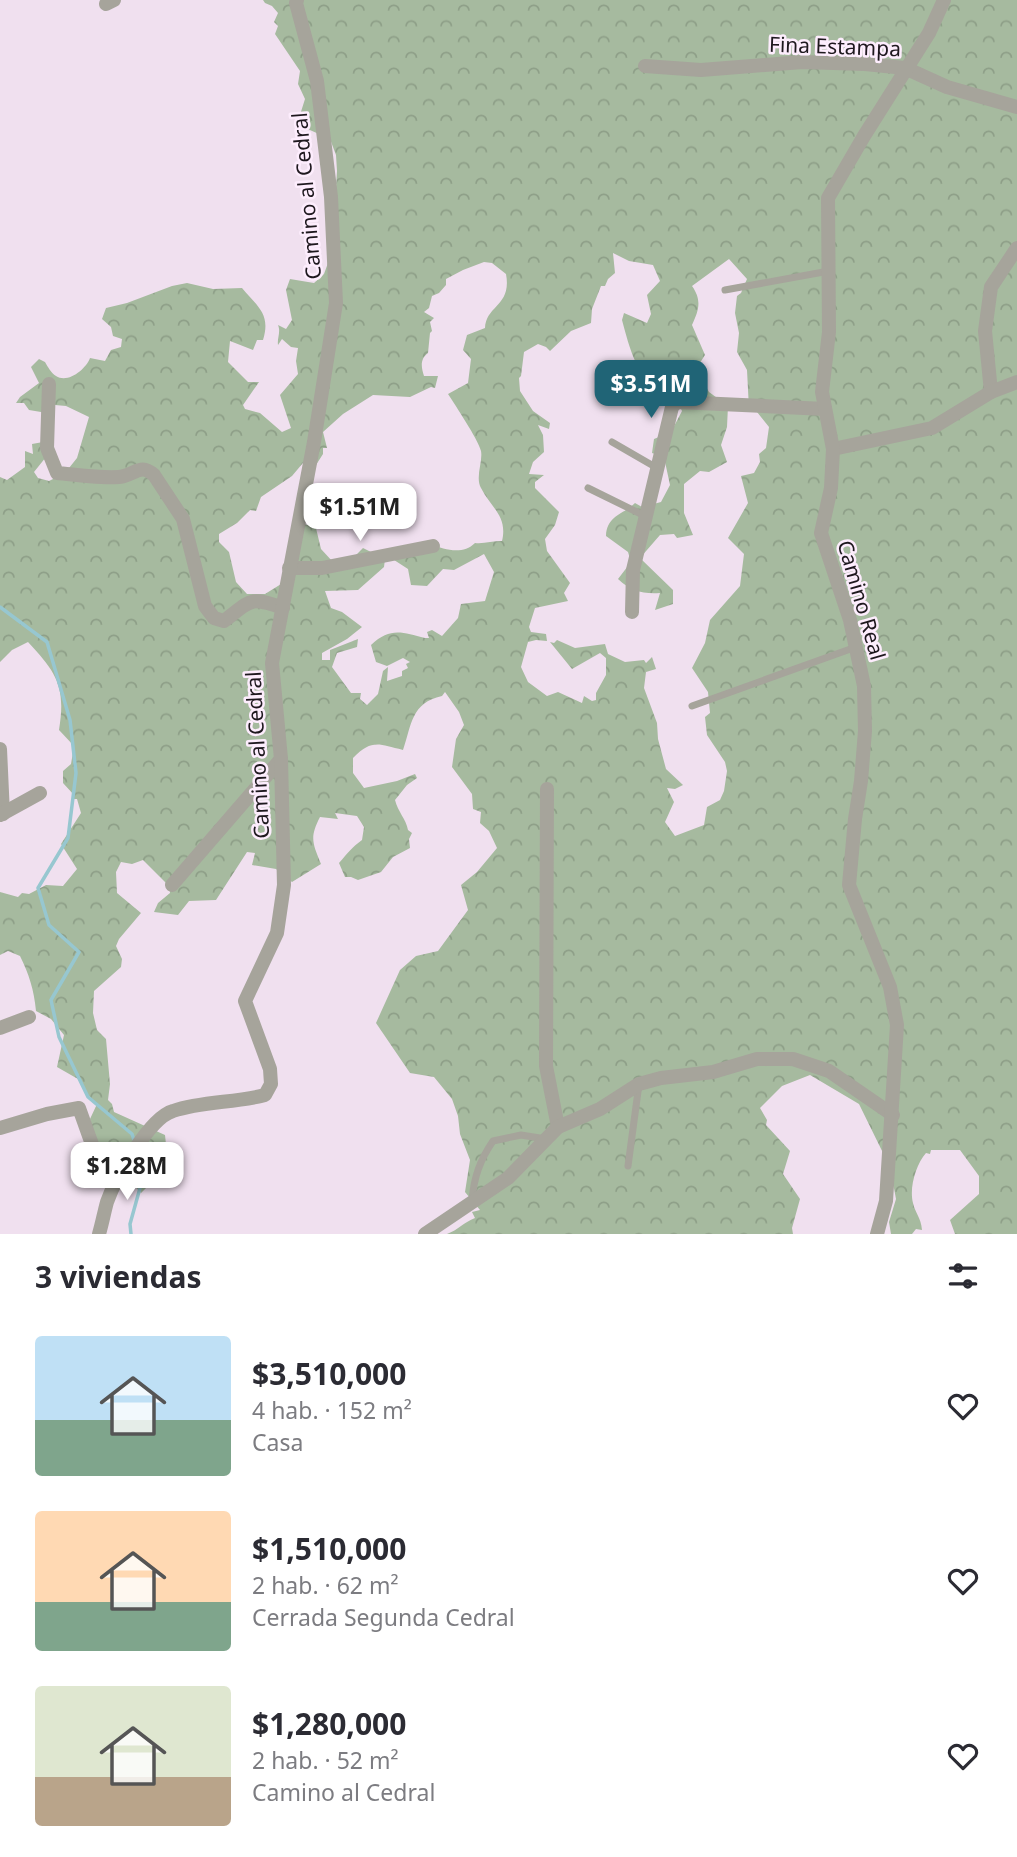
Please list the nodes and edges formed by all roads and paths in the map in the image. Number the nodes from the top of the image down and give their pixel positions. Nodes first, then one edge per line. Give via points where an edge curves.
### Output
1 (297, 0) edge
2 (944, 0) edge
3 (645, 65) dead end
4 (905, 68) junction
5 (1017, 107) edge
6 (1017, 248) edge
7 (830, 271) junction
8 (725, 290) dead end
9 (1017, 382) edge
10 (49, 384) dead end
11 (992, 392) junction
12 (825, 409) junction
13 (612, 442) dead end
14 (833, 449) junction
15 (657, 468) junction
16 (588, 488) dead end
17 (646, 516) junction
18 (433, 546) dead end
19 (289, 568) junction
20 (283, 608) junction
21 (632, 612) dead end
22 (856, 647) junction
23 (692, 706) dead end
24 (0, 749) edge
25 (281, 759) junction
26 (547, 789) dead end
27 (40, 793) dead end
28 (1, 815) edge
29 (172, 885) dead end
30 (29, 1017) dead end
31 (0, 1028) edge
32 (639, 1084) junction
33 (892, 1115) junction
34 (558, 1127) junction
35 (0, 1128) edge
36 (547, 1139) junction
37 (628, 1166) dead end
38 (117, 1180) junction
39 (472, 1204) junction
40 (99, 1234) edge
41 (425, 1234) edge
42 (877, 1234) edge

1 - 19 street, Camino al Cedral via 317,81 331,197 336,303
2 - 4 street, Camino Real
3 - 4 street, Fina Estampa via 701,70 802,62
4 - 5 street, Fina Estampa via 947,87
4 - 7 street, Camino Real via 828,198
6 - 11 street via 990,287 985,331
7 - 8 lane
7 - 12 street, Camino Real via 822,392
9 - 11 street
10 - 20 street via 47,448 57,473 123,477 148,469 183,519 205,606 214,618 225,621 247,603 259,600
11 - 14 street via 933,428
12 - 14 street, Camino Real
12 - 15 street via 677,402
13 - 15 lane
14 - 22 street, Camino Real via 831,488 821,533
15 - 17 street
16 - 17 lane
17 - 21 street via 633,570
18 - 19 street via 322,568
19 - 20 street, Camino al Cedral
20 - 25 street, Camino al Cedral via 272,663
22 - 23 lane
22 - 33 street, Camino Real via 864,686 864,731 849,885 890,987 897,1025
24 - 28 street
25 - 29 street
25 - 38 street, Camino al Cedral via 284,885 277,933 245,1001 270,1069 271,1084 265,1095 171,1111 160,1117
26 - 34 street via 546,1066
27 - 28 street
30 - 31 street
32 - 33 street via 713,1072 757,1059 793,1059 829,1071
32 - 34 street via 600,1109
32 - 37 lane
33 - 42 street, Camino Real via 886,1201
34 - 36 street
35 - 38 street via 79,1108 99,1164
36 - 39 street via 508,1178
36 - 39 lane via 521,1135 493,1141 480,1160
38 - 40 street, Camino al Cedral
39 - 41 street

